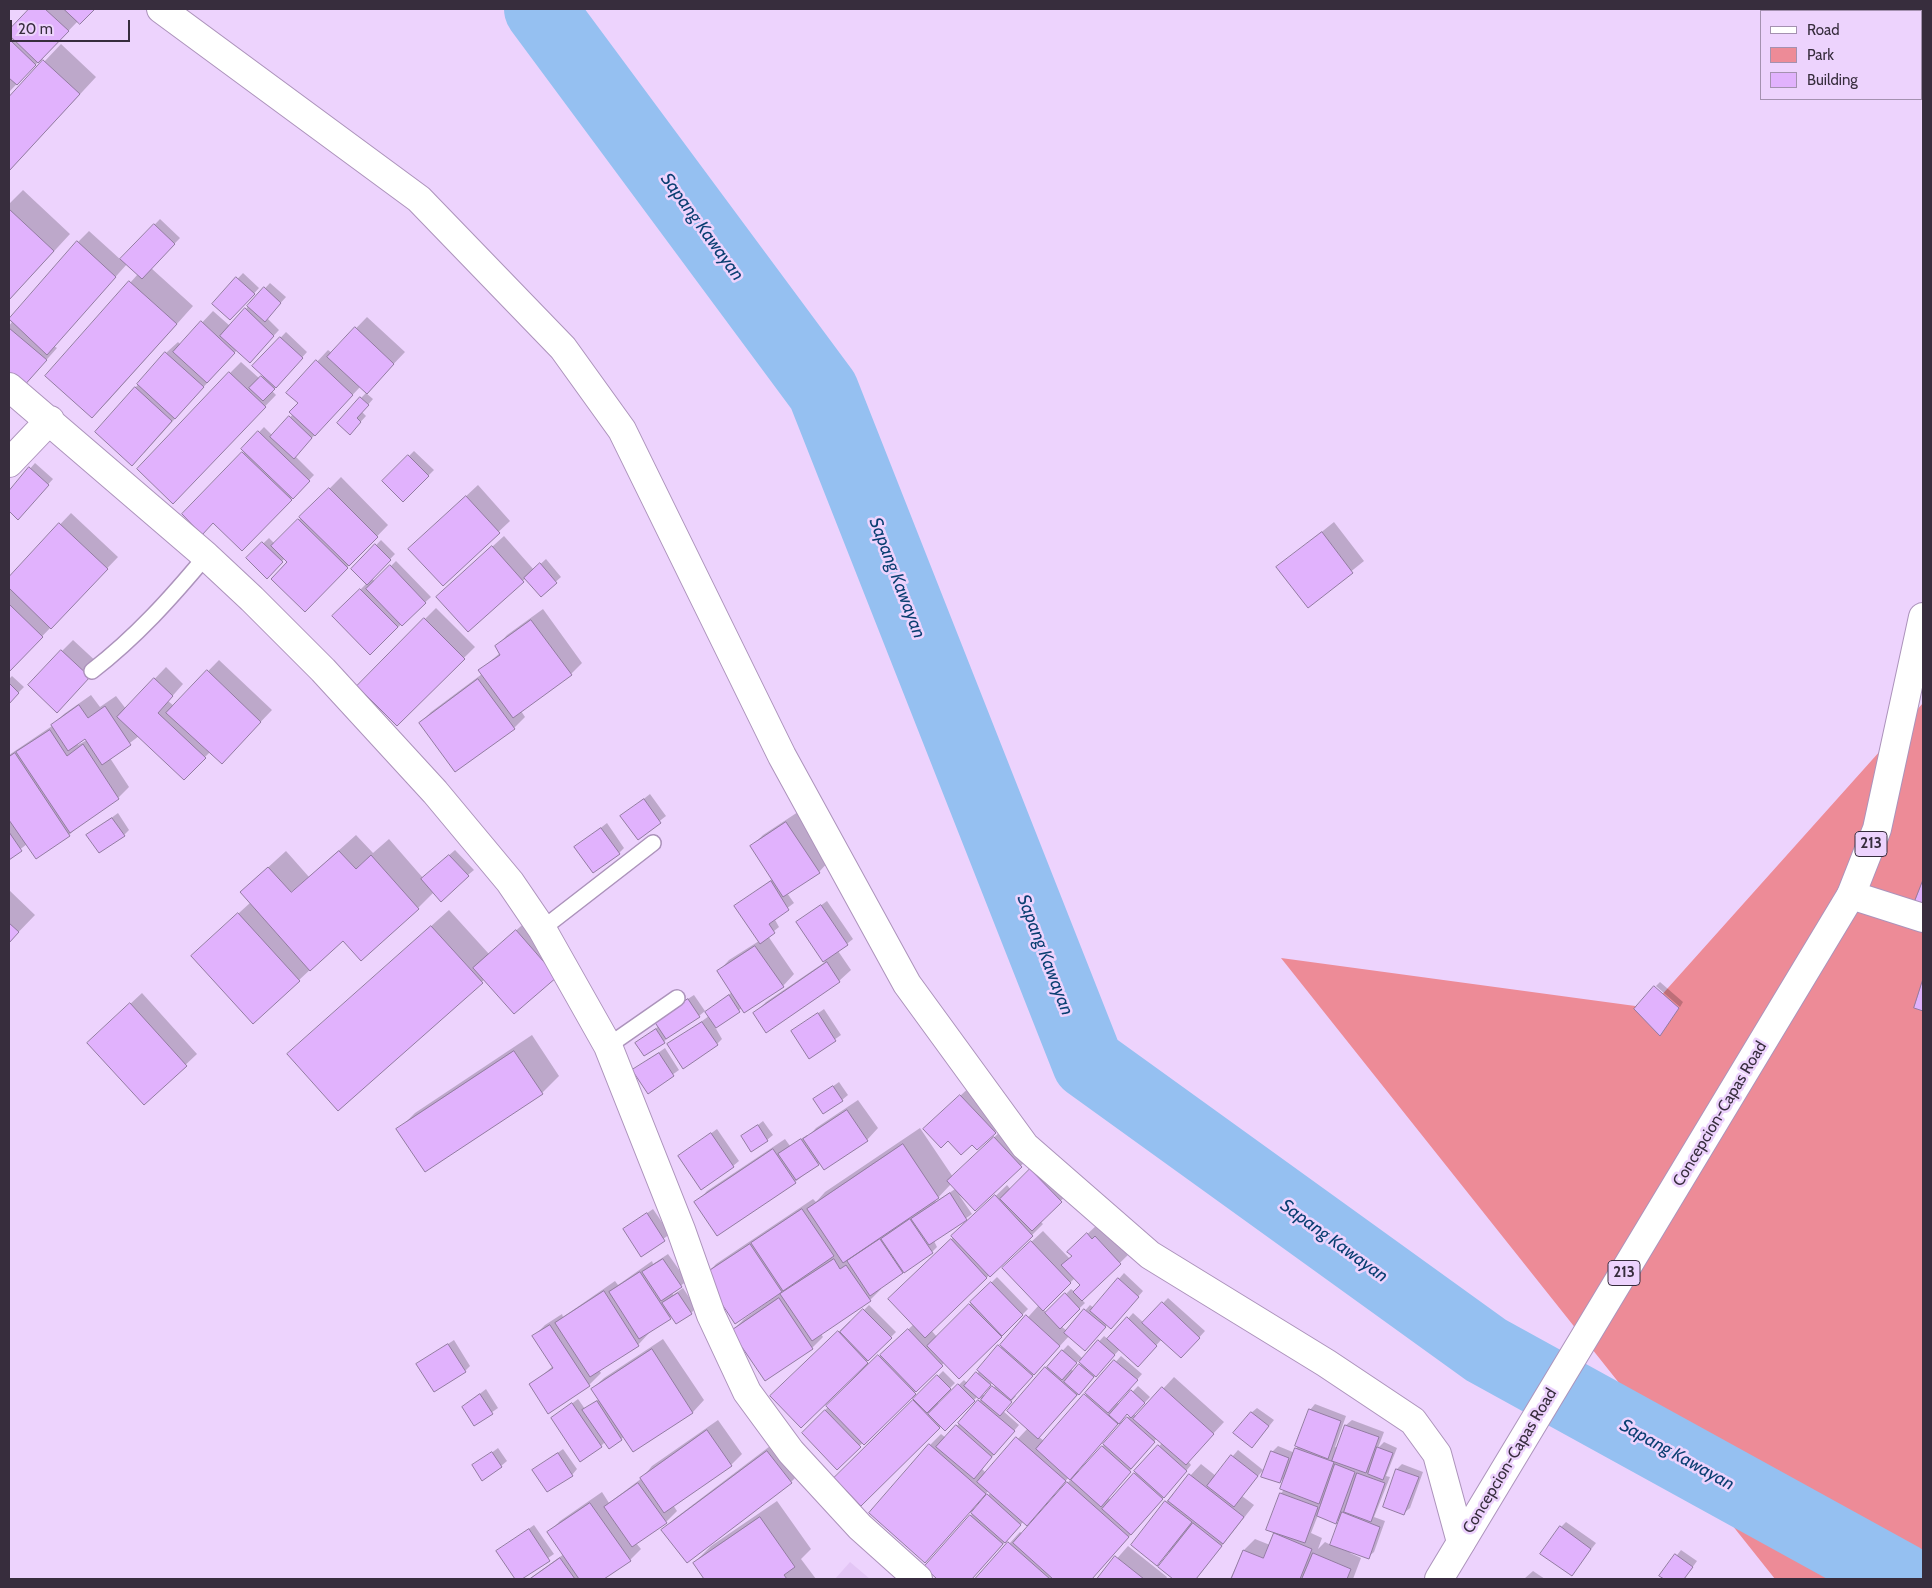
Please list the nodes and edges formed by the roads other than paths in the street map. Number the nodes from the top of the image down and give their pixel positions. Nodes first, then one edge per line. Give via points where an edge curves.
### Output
1 (161, 9) edge
2 (9, 387) edge
3 (50, 420) junction
4 (9, 463) edge
5 (206, 556) junction
6 (1923, 617) edge
7 (92, 671) dead end
8 (653, 843) dead end
9 (1851, 895) junction
10 (1923, 918) edge
11 (542, 929) junction
12 (677, 998) dead end
13 (608, 1046) junction
14 (1461, 1542) junction
15 (918, 1579) edge
16 (1439, 1579) edge

1 - 14 street via 419,199 563,348 622,430 782,756 907,984 1025,1146 1150,1255 1326,1363 1413,1421 1437,1454
2 - 3 street
3 - 4 street
3 - 5 street
5 - 7 lane via 160,611 123,648
5 - 11 street via 323,670 435,792 510,882
6 - 9 street, Concepcion-Capas Road / 213 via 1877,829
8 - 11 lane
9 - 10 street
9 - 14 street, Concepcion-Capas Road / 213
11 - 13 street
12 - 13 lane
13 - 15 street via 711,1315 747,1392 790,1452 860,1526
14 - 16 street, Concepcion-Capas Road / 213

